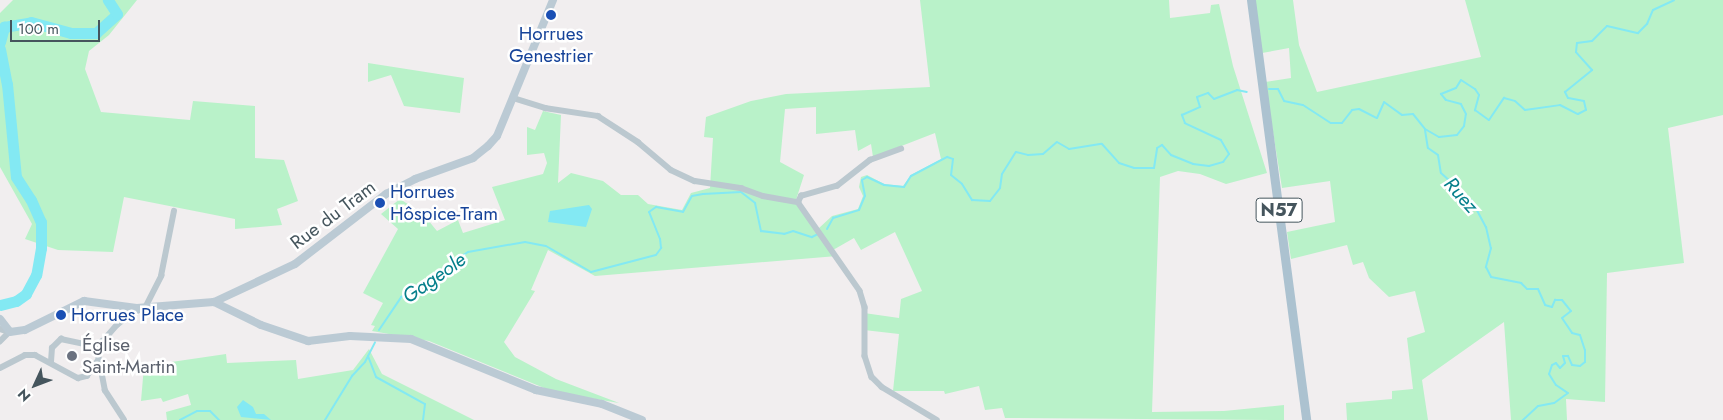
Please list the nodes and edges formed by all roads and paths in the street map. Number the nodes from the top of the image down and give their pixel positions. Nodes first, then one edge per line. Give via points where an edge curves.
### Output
1 (553, 0) edge
2 (1251, 0) edge
3 (512, 98) junction
4 (901, 149) dead end
5 (798, 202) junction
6 (174, 211) dead end
7 (214, 302) junction
8 (145, 308) junction
9 (0, 319) edge
10 (0, 329) edge
11 (10, 332) junction
12 (0, 342) edge
13 (100, 347) junction
14 (98, 360) junction
15 (51, 362) junction
16 (0, 368) edge
17 (124, 420) edge
18 (642, 420) edge
19 (937, 420) edge
20 (1306, 420) edge

1 - 3 street, Rue du Tram
2 - 20 main road, N57
3 - 5 street via 545,108 598,116 638,142 671,170 695,181
3 - 7 street, Rue du Tram via 497,136 480,154 386,194 295,264
4 - 5 street via 870,160 837,186 800,196
5 - 19 street via 860,291 865,307 865,356 872,377 882,387
6 - 8 street via 163,269
7 - 8 street
7 - 18 street via 246,319 308,341 350,336 411,339 536,390 602,404
8 - 11 street via 84,301 26,330
8 - 13 street via 117,325
9 - 11 street
10 - 11 street
11 - 12 street
13 - 14 street
13 - 15 street via 61,339 52,348
14 - 15 street via 87,376 78,378 71,377
14 - 17 street via 105,391
15 - 16 street via 25,355

